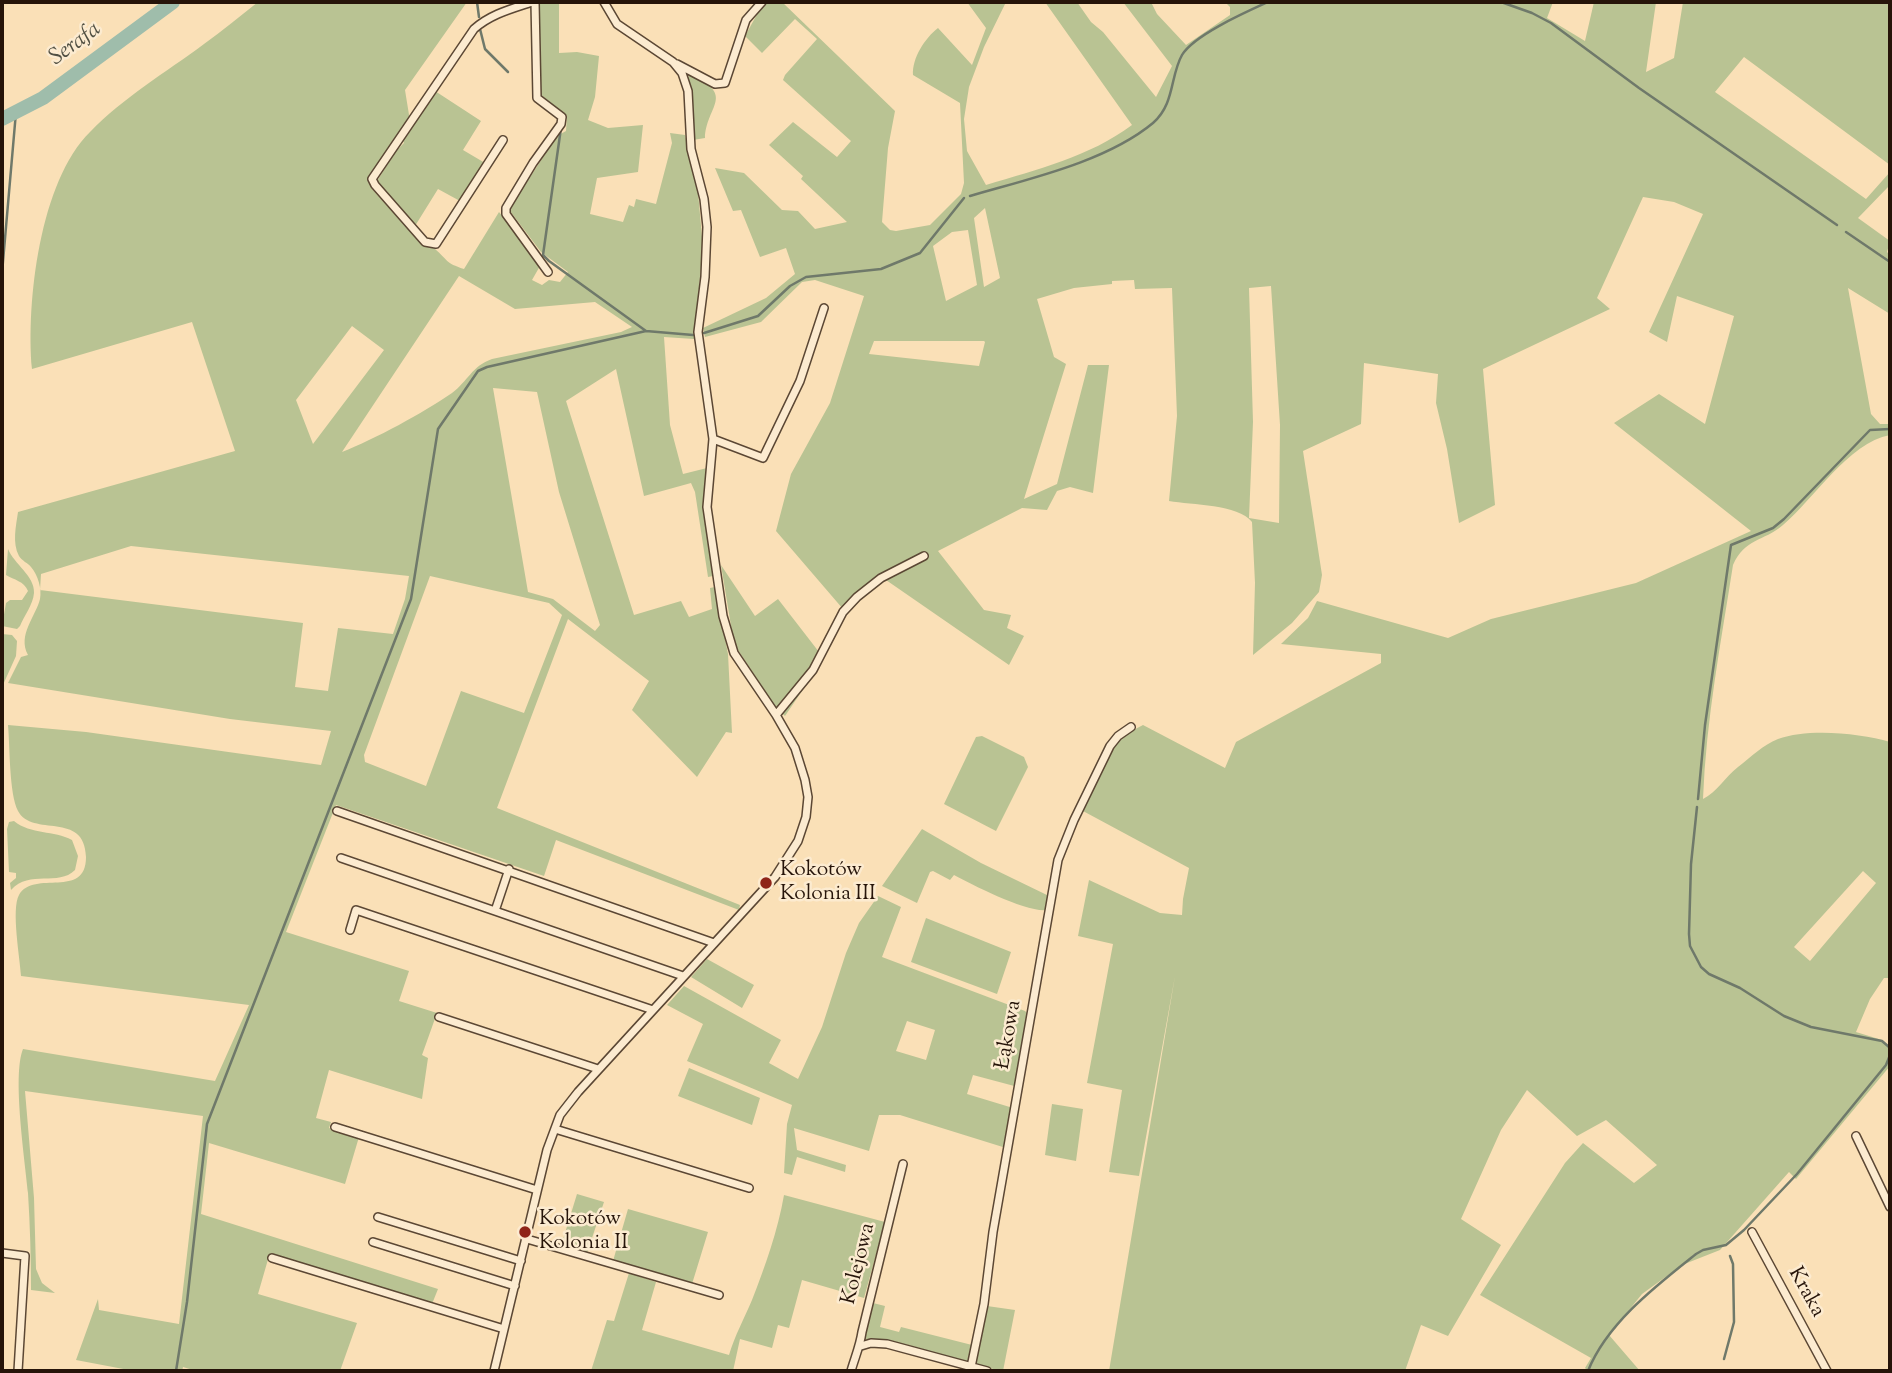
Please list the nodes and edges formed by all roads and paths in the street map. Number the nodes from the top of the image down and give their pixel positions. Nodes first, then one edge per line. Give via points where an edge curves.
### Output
1 (534, 2) edge
2 (604, 2) edge
3 (762, 2) edge
4 (673, 62) junction
5 (503, 140) dead end
6 (548, 272) dead end
7 (824, 308) dead end
8 (713, 439) junction
9 (924, 556) dead end
10 (776, 715) junction
11 (1131, 727) dead end
12 (337, 811) dead end
13 (341, 858) dead end
14 (509, 869) junction
15 (495, 911) junction
16 (350, 930) dead end
17 (714, 943) junction
18 (683, 976) junction
19 (653, 1010) junction
20 (439, 1017) dead end
21 (598, 1069) junction
22 (335, 1127) dead end
23 (555, 1129) junction
24 (1856, 1136) dead end
25 (903, 1164) dead end
26 (749, 1188) dead end
27 (537, 1190) junction
28 (1890, 1207) edge
29 (378, 1217) dead end
30 (1752, 1232) dead end
31 (527, 1239) junction
32 (373, 1242) dead end
33 (4, 1254) edge
34 (272, 1258) dead end
35 (522, 1261) junction
36 (515, 1286) junction
37 (719, 1295) dead end
38 (504, 1329) junction
39 (861, 1346) junction
40 (971, 1367) junction
41 (18, 1371) edge
42 (494, 1371) edge
43 (851, 1371) edge
44 (987, 1371) edge
45 (1827, 1371) edge

1 - 5 street via 500,12 474,29 372,179 425,242 436,244
1 - 6 street via 537,98 562,117 506,214
2 - 4 street via 617,24
3 - 4 street via 746,20 725,83 715,84
4 - 8 street via 688,91 691,149 705,208 706,260 698,332
7 - 8 street via 800,381 763,458
8 - 10 street via 707,507 726,633 734,653
9 - 10 street via 881,579 850,604 813,670
10 - 17 street via 801,764 806,817 787,860
11 - 40 street, Łąkowa via 1110,746 1058,860
12 - 14 street
13 - 15 street
14 - 15 street
14 - 17 street
15 - 18 street
16 - 19 street via 356,911
17 - 18 street
18 - 19 street
19 - 21 street
20 - 21 street
21 - 23 street via 560,1115
22 - 27 street
23 - 26 street
23 - 27 street
24 - 28 street
25 - 39 street, Kolejowa
27 - 31 street
29 - 35 street
30 - 45 street, Kraka
31 - 35 street
31 - 37 street
32 - 36 street
33 - 41 street via 25,1256
34 - 38 street
35 - 36 street
36 - 38 street
38 - 42 street
39 - 40 street via 887,1345
39 - 43 street, Kolejowa
40 - 44 street

